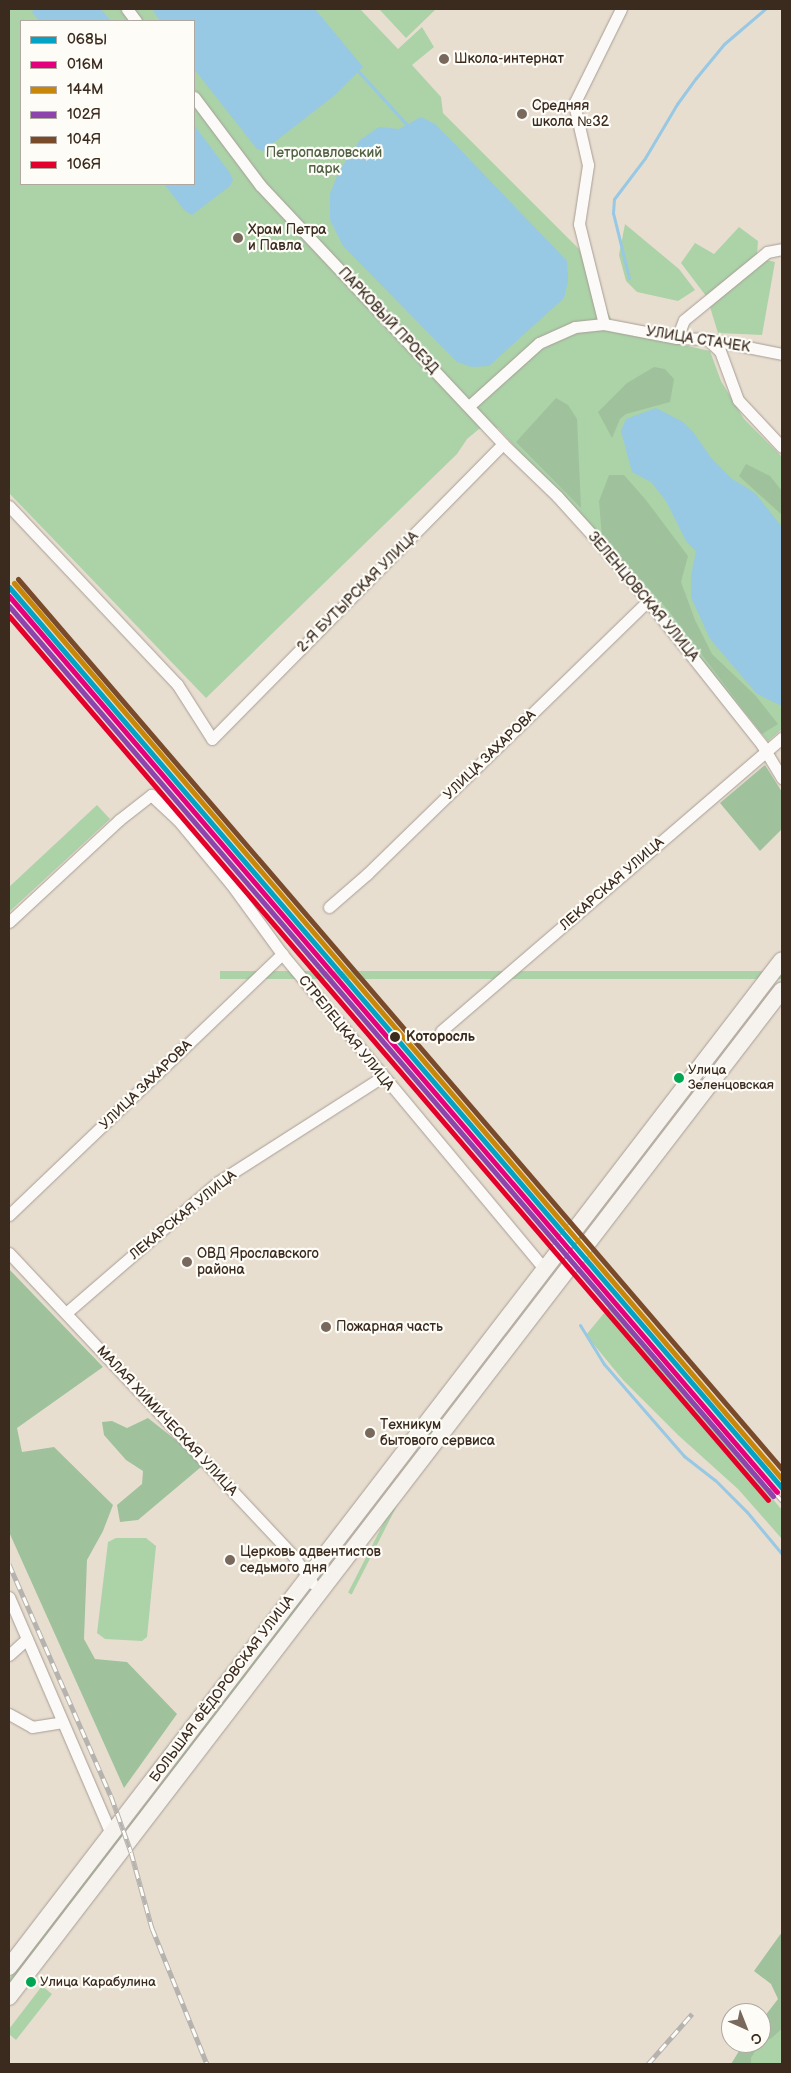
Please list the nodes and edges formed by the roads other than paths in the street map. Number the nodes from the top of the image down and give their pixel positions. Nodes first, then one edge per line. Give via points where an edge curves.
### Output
1 (127, 9) edge
2 (621, 9) edge
3 (135, 20) edge
4 (195, 98) edge
5 (782, 249) edge
6 (609, 325) junction
7 (677, 338) junction
8 (706, 339) junction
9 (782, 354) edge
10 (469, 406) junction
11 (489, 428) joint
12 (503, 444) junction
13 (782, 447) edge
14 (9, 506) edge
15 (648, 600) junction
16 (782, 738) edge
17 (766, 752) junction
18 (782, 778) edge
19 (329, 907) dead end
20 (9, 922) edge
21 (282, 954) junction
22 (782, 960) edge
23 (782, 990) edge
24 (441, 1031) dead end
25 (382, 1077) junction
26 (9, 1215) edge
27 (9, 1253) edge
28 (544, 1269) junction
29 (66, 1313) junction
30 (308, 1577) junction
31 (319, 1594) junction
32 (9, 1598) edge
33 (27, 1639) junction
34 (9, 1655) edge
35 (9, 1714) edge
36 (62, 1722) junction
37 (111, 1834) junction
38 (9, 1967) edge
39 (9, 1997) edge

1 - 3 street
2 - 6 street via 574,104 588,165 579,224
4 - 10 street, ПАРКОВЫЙ ПРОЕЗД via 260,185
5 - 7 street via 767,252 684,320
6 - 7 street, УЛИЦА СТАЧЕК
6 - 10 street, УЛИЦА СТАЧЕК via 575,327 539,343
7 - 8 street, УЛИЦА СТАЧЕК
8 - 9 street, УЛИЦА СТАЧЕК
8 - 13 street via 720,351 738,400
10 - 11 street, ПАРКОВЫЙ ПРОЕЗД
11 - 12 street, ЗЕЛЕНЦОВСКАЯ УЛИЦА
12 - 14 street, 2-Я БУТЫРСКАЯ УЛИЦА via 212,739 177,684
12 - 15 street, ЗЕЛЕНЦОВСКАЯ УЛИЦА via 557,496
15 - 17 street, ЗЕЛЕНЦОВСКАЯ УЛИЦА
15 - 19 street, УЛИЦА ЗАХАРОВА via 367,874
16 - 17 street, ЛЕКАРСКАЯ УЛИЦА
17 - 18 street, ЗЕЛЕНЦОВСКАЯ УЛИЦА
17 - 24 street, ЛЕКАРСКАЯ УЛИЦА
20 - 21 street, СТРЕЛЕЦКАЯ УЛИЦА via 119,820 151,795 174,816 219,870
21 - 25 street, СТРЕЛЕЦКАЯ УЛИЦА
21 - 26 street, УЛИЦА ЗАХАРОВА
22 - 28 main road, БОЛЬШАЯ ФЁДОРОВСКАЯ УЛИЦА
23 - 31 main road, БОЛЬШАЯ ФЁДОРОВСКАЯ УЛИЦА
25 - 28 street, СТРЕЛЕЦКАЯ УЛИЦА
25 - 29 street, ЛЕКАРСКАЯ УЛИЦА via 218,1182
27 - 29 street, МАЛАЯ ХИМИЧЕСКАЯ УЛИЦА
28 - 30 main road, БОЛЬШАЯ ФЁДОРОВСКАЯ УЛИЦА
29 - 30 street, МАЛАЯ ХИМИЧЕСКАЯ УЛИЦА via 294,1557
30 - 31 street, МАЛАЯ ХИМИЧЕСКАЯ УЛИЦА
30 - 37 main road, БОЛЬШАЯ ФЁДОРОВСКАЯ УЛИЦА
31 - 39 main road, БОЛЬШАЯ ФЁДОРОВСКАЯ УЛИЦА
32 - 33 street
33 - 34 street
33 - 36 street
35 - 36 street via 32,1727
36 - 37 street
37 - 38 main road, БОЛЬШАЯ ФЁДОРОВСКАЯ УЛИЦА

